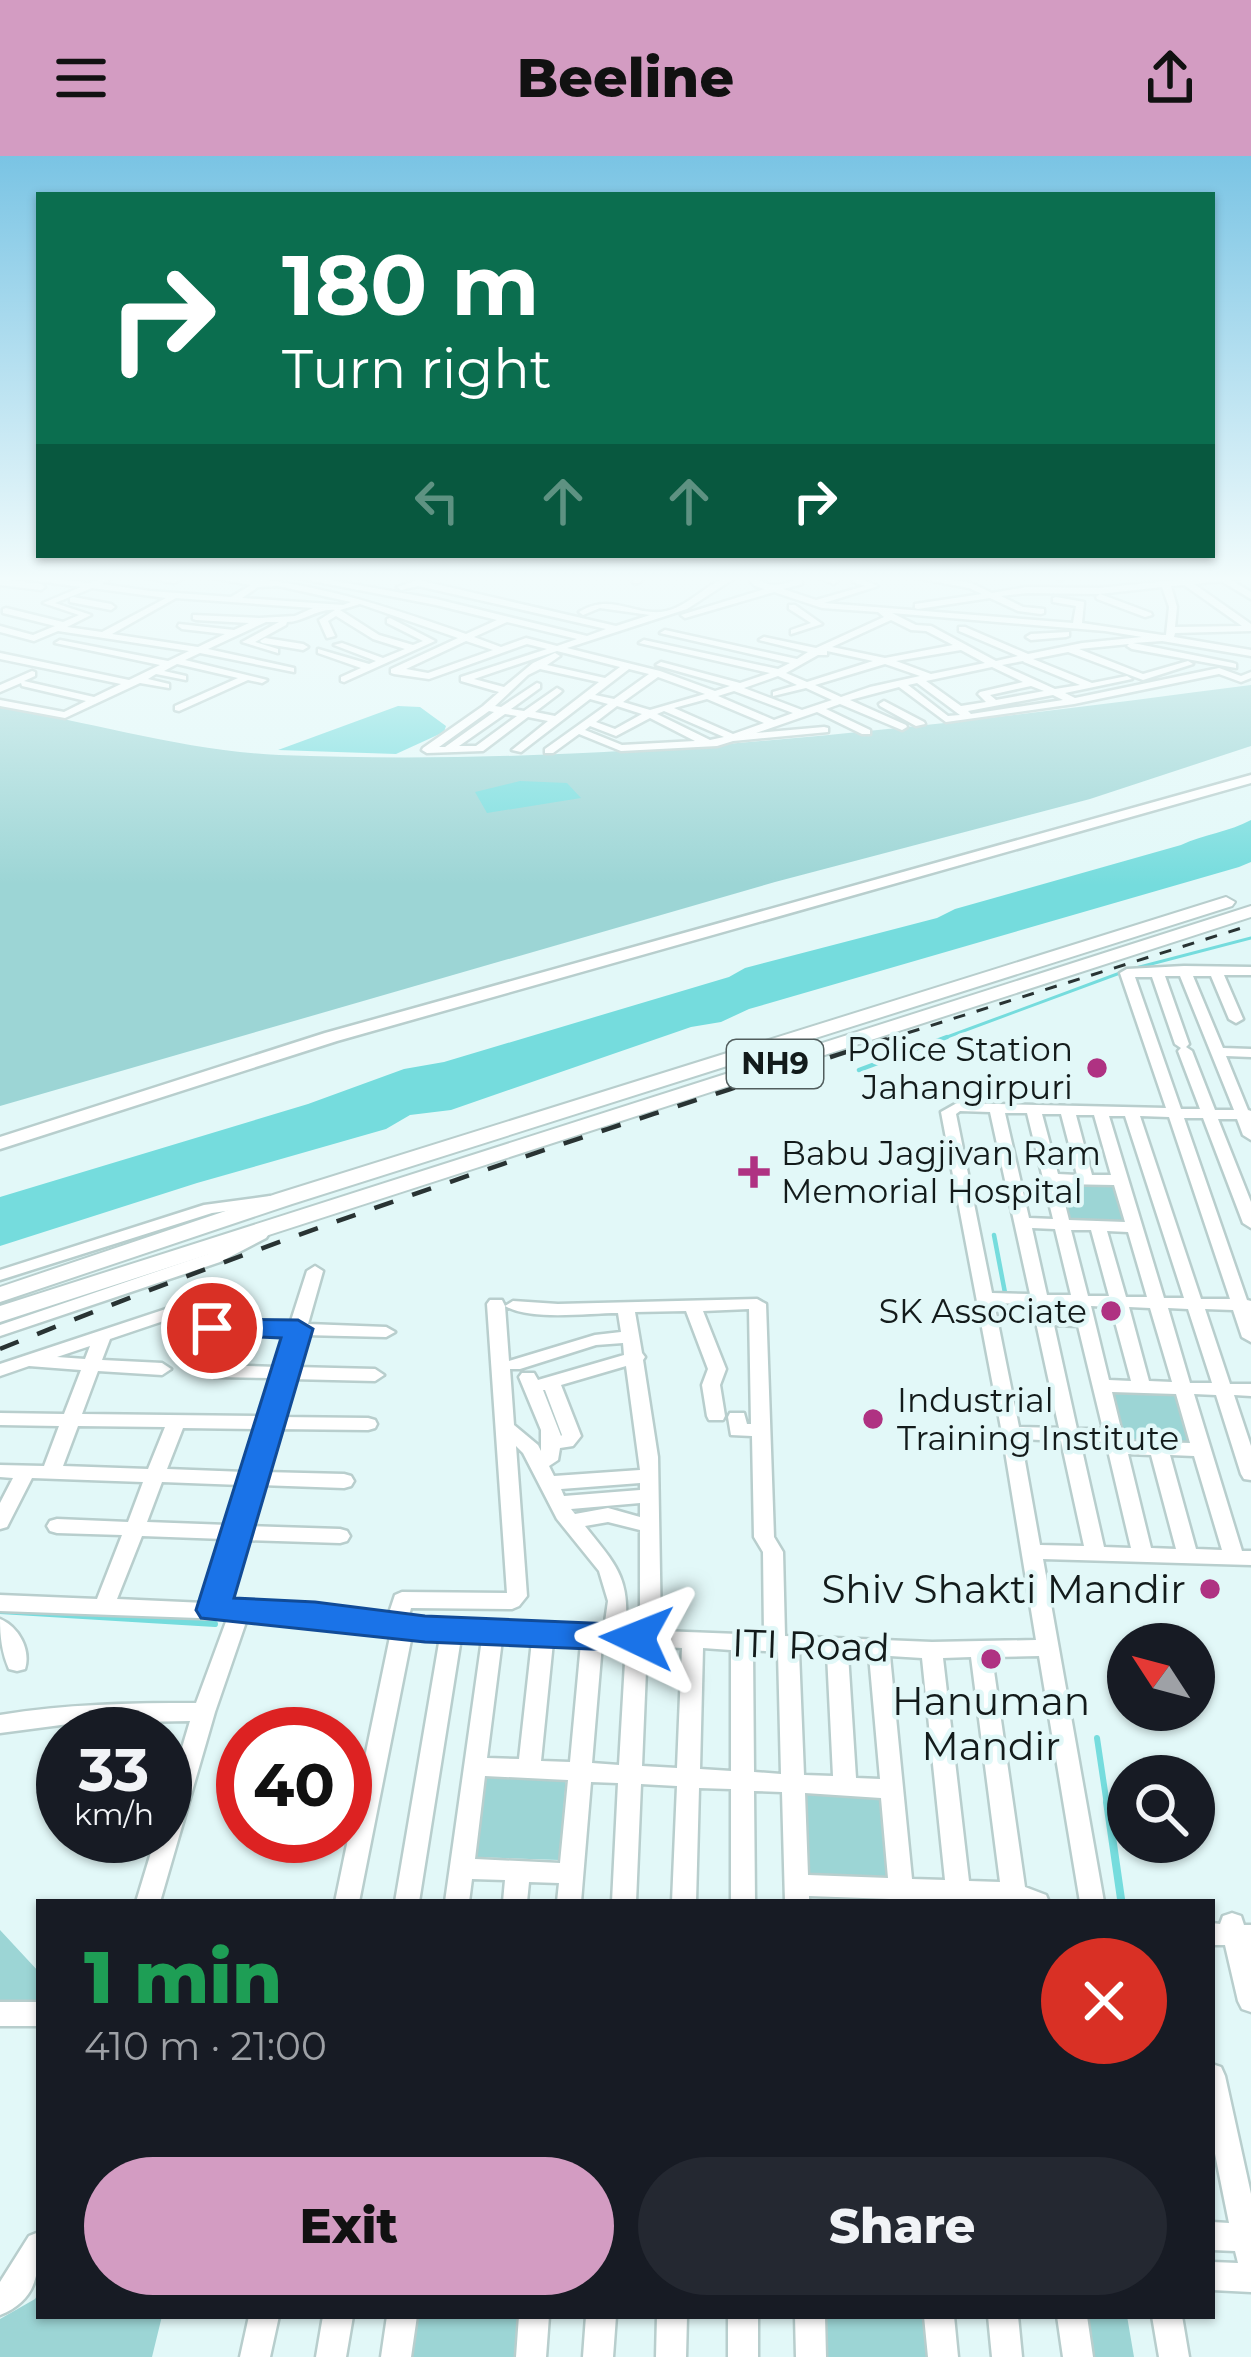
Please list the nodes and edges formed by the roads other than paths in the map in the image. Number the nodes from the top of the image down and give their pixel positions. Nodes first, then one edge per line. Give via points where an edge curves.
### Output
1 (50, 679) edge
2 (120, 679) edge
3 (138, 679) edge
4 (236, 679) edge
5 (257, 679) edge
6 (468, 679) edge
7 (519, 679) edge
8 (530, 679) edge
9 (542, 679) edge
10 (583, 679) edge
11 (609, 679) edge
12 (651, 679) edge
13 (669, 679) edge
14 (706, 679) edge
15 (763, 679) edge
16 (765, 679) edge
17 (816, 679) edge
18 (912, 679) edge
19 (914, 679) edge
20 (926, 679) edge
21 (930, 679) edge
22 (972, 679) edge
23 (1030, 679) edge
24 (1082, 679) edge
25 (1112, 679) edge
26 (1136, 679) edge
27 (1151, 679) edge
28 (1184, 679) edge
29 (47, 680) dead end
30 (262, 680) dead end
31 (811, 680) junction
32 (133, 681) junction
33 (606, 681) junction
34 (1143, 682) junction
35 (900, 683) junction
36 (1032, 683) junction
37 (25, 684) dead end
38 (1089, 684) junction
39 (2, 685) edge
40 (166, 686) dead end
41 (537, 686) junction
42 (741, 689) junction
43 (506, 691) junction
44 (557, 692) junction
45 (652, 692) dead end
46 (1054, 692) junction
47 (859, 693) junction
48 (1108, 693) junction
49 (587, 694) junction
50 (776, 694) dead end
51 (712, 695) junction
52 (841, 698) junction
53 (96, 700) junction
54 (823, 700) junction
55 (1074, 700) junction
56 (923, 701) junction
57 (619, 702) junction
58 (0, 703) edge
59 (994, 703) junction
60 (680, 704) junction
61 (179, 708) dead end
62 (487, 708) junction
63 (665, 708) junction
64 (892, 708) junction
65 (78, 709) junction
66 (795, 709) junction
67 (506, 711) junction
68 (876, 712) junction
69 (964, 713) junction
70 (529, 715) junction
71 (645, 718) junction
72 (557, 719) junction
73 (770, 722) junction
74 (920, 724) dead end
75 (585, 727) junction
76 (902, 727) dead end
77 (885, 730) dead end
78 (747, 732) junction
79 (866, 732) dead end
80 (616, 733) junction
81 (734, 738) junction
82 (709, 744) junction
83 (446, 746) junction
84 (686, 746) junction
85 (643, 748) junction
86 (517, 749) dead end
87 (549, 751) dead end
88 (1251, 774) edge
89 (1251, 895) edge
90 (1251, 911) edge
91 (1184, 970) junction
92 (1215, 970) junction
93 (1157, 971) junction
94 (1246, 971) edge
95 (1251, 992) edge
96 (1204, 1018) junction
97 (1244, 1020) edge
98 (1218, 1052) junction
99 (1251, 1053) edge
100 (997, 1108) junction
101 (1034, 1110) junction
102 (1067, 1111) junction
103 (1100, 1111) junction
104 (1132, 1112) junction
105 (1173, 1113) junction
106 (1209, 1114) junction
107 (1247, 1115) edge
108 (0, 1131) edge
109 (1251, 1135) edge
110 (0, 1144) edge
111 (1051, 1179) junction
112 (1086, 1180) junction
113 (1121, 1180) junction
114 (291, 1207) junction
115 (1021, 1217) junction
116 (1061, 1218) junction
117 (1251, 1223) edge
118 (1098, 1226) junction
119 (1135, 1227) junction
120 (185, 1242) junction
121 (315, 1271) dead end
122 (0, 1275) edge
123 (1151, 1281) junction
124 (1187, 1281) junction
125 (0, 1295) edge
126 (984, 1298) junction
127 (1039, 1299) junction
128 (1081, 1300) junction
129 (1119, 1301) junction
130 (1158, 1303) junction
131 (196, 1304) dead end
132 (1195, 1304) junction
133 (1245, 1305) edge
134 (693, 1306) junction
135 (626, 1307) junction
136 (0, 1314) edge
137 (1044, 1319) junction
138 (1086, 1322) junction
139 (1164, 1324) junction
140 (1202, 1325) junction
141 (212, 1328) dead end
142 (298, 1329) junction
143 (0, 1331) edge
144 (386, 1332) dead end
145 (103, 1334) junction
146 (1251, 1336) edge
147 (634, 1347) junction
148 (23, 1360) junction
149 (1096, 1364) junction
150 (1136, 1366) junction
151 (93, 1368) junction
152 (162, 1369) dead end
153 (0, 1370) edge
154 (214, 1371) dead end
155 (286, 1372) junction
156 (375, 1376) dead end
157 (531, 1378) junction
158 (1101, 1386) junction
159 (1142, 1387) junction
160 (1183, 1388) junction
161 (1223, 1389) junction
162 (1251, 1390) edge
163 (0, 1420) edge
164 (73, 1421) junction
165 (176, 1422) junction
166 (272, 1422) junction
167 (368, 1424) dead end
168 (504, 1426) junction
169 (759, 1429) junction
170 (1011, 1433) junction
171 (1072, 1435) junction
172 (1115, 1442) junction
173 (1159, 1449) junction
174 (1202, 1450) junction
175 (0, 1471) edge
176 (26, 1472) junction
177 (51, 1473) junction
178 (543, 1473) junction
179 (156, 1474) junction
180 (1251, 1474) edge
181 (254, 1478) junction
182 (344, 1481) dead end
183 (649, 1486) junction
184 (557, 1503) junction
185 (0, 1522) edge
186 (570, 1522) junction
187 (57, 1526) dead end
188 (649, 1526) junction
189 (135, 1529) junction
190 (237, 1532) junction
191 (340, 1536) dead end
192 (1030, 1552) junction
193 (1096, 1554) junction
194 (1143, 1556) junction
195 (1188, 1557) junction
196 (1242, 1558) edge
197 (0, 1603) edge
198 (105, 1605) junction
199 (213, 1610) junction
200 (240, 1611) junction
201 (399, 1626) junction
202 (0, 1628) edge
203 (452, 1630) junction
204 (493, 1632) junction
205 (543, 1634) junction
206 (624, 1637) junction
207 (693, 1640) junction
208 (742, 1642) junction
209 (782, 1644) junction
210 (837, 1646) junction
211 (879, 1647) junction
212 (980, 1648) junction
213 (1047, 1648) junction
214 (932, 1649) junction
215 (17, 1663) dead end
216 (204, 1712) junction
217 (192, 1713) edge
218 (36, 1718) edge
219 (0, 1724) edge
220 (475, 1766) junction
221 (529, 1768) junction
222 (581, 1771) junction
223 (632, 1776) junction
224 (687, 1779) junction
225 (744, 1783) junction
226 (793, 1785) junction
227 (845, 1787) junction
228 (892, 1789) junction
229 (461, 1868) junction
230 (518, 1871) junction
231 (572, 1874) junction
232 (796, 1894) edge
233 (851, 1894) edge
234 (901, 1894) edge
235 (958, 1896) edge
236 (149, 1899) edge
237 (348, 1899) edge
238 (407, 1899) edge
239 (457, 1899) edge
240 (515, 1899) edge
241 (569, 1899) edge
242 (624, 1899) edge
243 (684, 1899) edge
244 (743, 1899) edge
245 (1022, 1899) edge
246 (1092, 1899) edge
247 (1232, 1929) edge
248 (1251, 2001) edge
249 (0, 2014) edge
250 (36, 2014) edge
251 (1215, 2089) edge
252 (1215, 2237) edge
253 (1250, 2245) edge
254 (36, 2251) edge
255 (1215, 2276) edge
256 (1251, 2278) edge
257 (0, 2301) edge
258 (263, 2319) edge
259 (337, 2319) edge
260 (402, 2319) edge
261 (534, 2319) edge
262 (601, 2319) edge
263 (672, 2319) edge
264 (743, 2319) edge
265 (810, 2319) edge
266 (939, 2319) edge
267 (1003, 2319) edge
268 (1072, 2319) edge
269 (1168, 2319) edge
270 (255, 2357) edge
271 (331, 2357) edge
272 (396, 2357) edge
273 (531, 2357) edge
274 (598, 2357) edge
275 (671, 2357) edge
276 (743, 2357) edge
277 (812, 2357) edge
278 (943, 2357) edge
279 (1007, 2357) edge
280 (1078, 2357) edge
281 (1174, 2357) edge

1 - 29 street
2 - 32 street
3 - 32 street
4 - 61 street
5 - 30 street
6 - 43 street
7 - 43 street
8 - 41 street
9 - 49 street
10 - 33 street
11 - 33 street
12 - 57 street
13 - 51 street
14 - 42 street
15 - 42 street
16 - 42 street
17 - 31 street
18 - 54 street
19 - 35 street
20 - 69 street
21 - 22 street via 948,686
23 - 36 street
24 - 38 street
25 - 38 street
26 - 34 street
27 - 34 street
28 - 34 street
31 - 50 street
31 - 54 street
32 - 40 street
32 - 53 street
33 - 49 street
34 - 48 street
35 - 47 street
35 - 56 street
36 - 46 street
36 - 59 street via 983,694
37 - 53 street
38 - 46 street
38 - 48 street
39 - 65 street
41 - 44 street
41 - 67 street
42 - 51 street
42 - 66 street
43 - 62 street
44 - 49 street
44 - 70 street
45 - 60 street
46 - 55 street
46 - 59 street
47 - 52 street
47 - 64 street
48 - 55 street
49 - 57 street
49 - 72 street
51 - 60 street
51 - 73 street
52 - 54 street
52 - 68 street
53 - 65 street
54 - 66 street
54 - 66 street
54 - 77 street
54 - 79 street
55 - 69 street
56 - 64 street
56 - 69 street via 949,720
57 - 71 street
57 - 75 street
58 - 65 street via 56,715
59 - 69 street
60 - 63 street
60 - 78 street
62 - 67 street
62 - 83 street
63 - 71 street
63 - 81 street
64 - 68 street
64 - 74 street
66 - 73 street
66 - 81 street via 828,733
67 - 70 street
67 - 83 street
68 - 76 street
70 - 72 street
70 - 83 street via 479,748
71 - 80 street
71 - 82 street
71 - 84 street
72 - 86 street
73 - 78 street
75 - 80 street
75 - 85 street via 619,748
75 - 87 street
78 - 81 street
80 - 85 street
81 - 82 street
82 - 84 street
84 - 85 street
88 - 108 main road via 317,1028
88 - 110 main road via 331,1036
89 - 114 highway
90 - 114 highway, NH9
91 - 92 street
91 - 93 street
91 - 96 street
92 - 94 street
92 - 97 street
93 - 105 street via 1127,973
93 - 106 street
94 - 95 street
96 - 97 street
96 - 98 street
98 - 99 street
98 - 107 street
100 - 101 street
100 - 115 street
100 - 126 street via 948,1112
101 - 102 street
101 - 111 street
102 - 103 street
102 - 112 street
103 - 104 street
103 - 113 street
104 - 105 street
104 - 124 street
105 - 106 street
105 - 133 street
106 - 107 street
106 - 117 street
107 - 109 street
111 - 112 street
111 - 116 street
112 - 113 street
113 - 119 street
114 - 120 highway, NH9
114 - 122 street via 210,1208
114 - 143 street via 214,1258
115 - 116 street
115 - 127 street
116 - 118 street
116 - 128 street
118 - 119 street
118 - 129 street
119 - 123 street
120 - 125 highway, NH9
120 - 136 highway, NH9
121 - 142 street
123 - 124 street
123 - 130 street
124 - 132 street
126 - 127 street
126 - 170 street
127 - 128 street
127 - 137 street
128 - 129 street
128 - 138 street
129 - 130 street
129 - 150 street
130 - 132 street
130 - 139 street
131 - 145 street
132 - 133 street
132 - 140 street
133 - 146 street
134 - 135 street
134 - 169 street via 727,1417 738,1431
134 - 169 street via 757,1304
135 - 147 street
135 - 168 street via 504,1305
137 - 138 street
137 - 171 street
138 - 149 street
139 - 140 street
139 - 160 street
140 - 161 street
141 - 142 street
142 - 144 street
142 - 155 street
145 - 148 street
145 - 151 street
147 - 157 street
147 - 157 street via 595,1340
147 - 183 street
148 - 151 street
148 - 153 street
149 - 150 street
149 - 158 street
150 - 159 street
151 - 152 street
151 - 164 street
154 - 155 street
155 - 156 street
155 - 166 street
157 - 178 street via 553,1442
158 - 159 street
158 - 172 street
159 - 160 street
160 - 161 street
160 - 174 street
161 - 162 street
161 - 180 street
163 - 164 street
164 - 165 street
164 - 177 street
165 - 166 street
165 - 179 street
166 - 167 street
166 - 181 street
168 - 178 street via 522,1437
168 - 201 street via 515,1599 402,1600
169 - 209 street via 764,1537 773,1552
170 - 171 street
170 - 192 street
171 - 172 street
171 - 193 street
172 - 173 street
172 - 194 street
173 - 174 street
173 - 195 street
174 - 196 street
175 - 176 street
176 - 177 street
176 - 185 street
177 - 179 street
178 - 183 street
178 - 184 street
179 - 181 street
179 - 189 street
181 - 182 street
181 - 190 street
183 - 184 street
183 - 188 street
184 - 186 street
186 - 188 street via 608,1515
186 - 206 street via 616,1586
187 - 189 street
188 - 206 street
189 - 190 street
189 - 198 street
190 - 191 street
190 - 199 street
192 - 193 street
192 - 213 street
193 - 194 street
194 - 195 street
195 - 196 street
197 - 198 street, ITI Road
198 - 199 street, ITI Road
199 - 200 street, ITI Road
200 - 201 street, ITI Road
200 - 216 street
201 - 203 street, ITI Road
201 - 237 street
202 - 215 street
203 - 204 street, ITI Road
203 - 238 street
204 - 205 street, ITI Road
204 - 220 street
205 - 206 street, ITI Road
205 - 221 street
206 - 207 street, ITI Road
206 - 222 street
206 - 223 street
207 - 208 street, ITI Road
207 - 224 street
208 - 209 street, ITI Road
208 - 225 street
209 - 210 street, ITI Road
209 - 226 street
210 - 211 street, ITI Road
210 - 227 street
211 - 214 street, ITI Road
211 - 228 street
212 - 213 street, ITI Road
212 - 214 street, ITI Road
212 - 245 street
213 - 246 street
214 - 235 street
216 - 217 street
216 - 236 street
218 - 219 street
220 - 221 street
220 - 229 street
221 - 222 street
222 - 223 street
222 - 231 street
223 - 224 street
223 - 242 street
224 - 225 street
224 - 243 street
225 - 226 street
225 - 244 street
226 - 227 street
226 - 232 street
227 - 228 street
228 - 234 street
229 - 230 street
229 - 239 street
230 - 231 street
230 - 240 street
231 - 241 street
232 - 233 street
233 - 234 street
234 - 235 street
235 - 245 street
247 - 248 street
249 - 250 street
251 - 253 street
252 - 253 street
254 - 257 street
255 - 256 street
258 - 270 street
259 - 271 street
260 - 272 street
261 - 273 street
262 - 274 street
263 - 275 street
264 - 276 street
265 - 277 street
266 - 278 street
267 - 279 street
268 - 280 street
269 - 281 street

